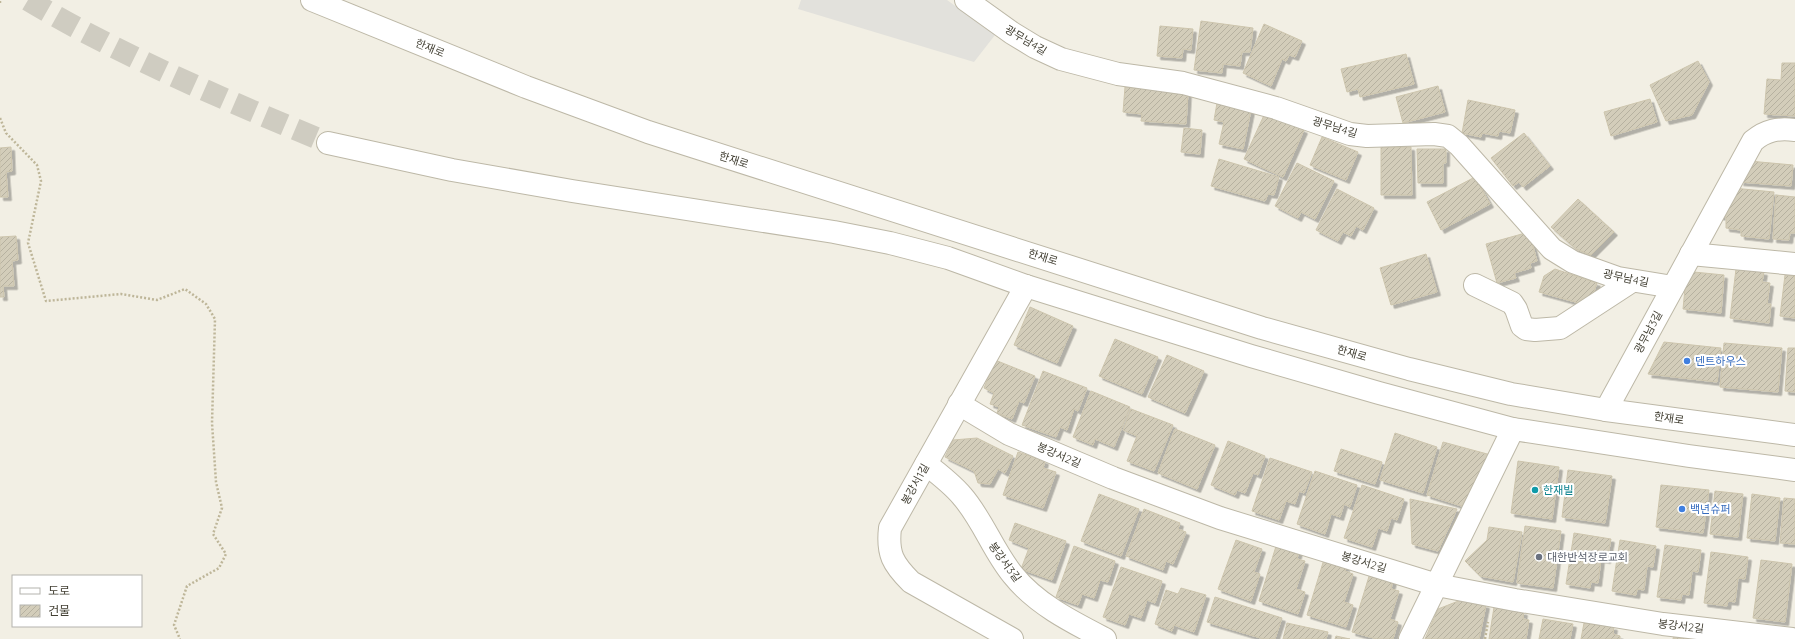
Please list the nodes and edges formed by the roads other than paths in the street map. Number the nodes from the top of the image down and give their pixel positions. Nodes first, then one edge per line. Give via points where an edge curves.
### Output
1 (312, 0) edge
2 (966, 0) edge
3 (1795, 130) edge
4 (328, 144) tunnel mouth
5 (1691, 254) junction
6 (1795, 264) edge
7 (1632, 281) junction
8 (1475, 285) dead end
9 (1026, 286) junction
10 (1673, 287) junction
11 (959, 404) junction
12 (1606, 410) junction
13 (1513, 429) junction
14 (1795, 436) edge
15 (926, 464) junction
16 (1795, 470) edge
17 (1437, 585) junction
18 (1012, 639) edge
19 (1105, 639) edge
20 (1410, 639) edge
21 (1792, 639) edge

1 - 12 street, 한재로 via 526,87 648,132 1262,328 1409,369 1512,394
2 - 7 street, 광무남4길 via 1018,36 1061,59 1118,74 1183,83 1276,108 1350,134 1448,136 1552,249 1594,271
3 - 5 street, 광무남3길 via 1772,130 1752,140
4 - 9 street via 452,170 890,243 948,258
5 - 6 street
5 - 10 street, 광무남3길
7 - 8 street via 1560,328 1535,330 1522,326 1512,303
7 - 10 street, 광무남4길
9 - 11 street, 봉강서1길
9 - 13 street via 1349,384
10 - 12 street, 광무남3길
11 - 15 street, 봉강서1길
11 - 17 street, 봉강서2길 via 1009,434 1113,478 1220,518
12 - 14 street, 한재로
13 - 16 street
13 - 17 street
15 - 18 street, 봉강서1길 via 890,528 891,554 898,569 911,582
15 - 19 street, 봉강서3길 via 947,480 963,497 995,550 1026,590 1066,618
17 - 20 street
17 - 21 street, 봉강서2길 via 1663,624

